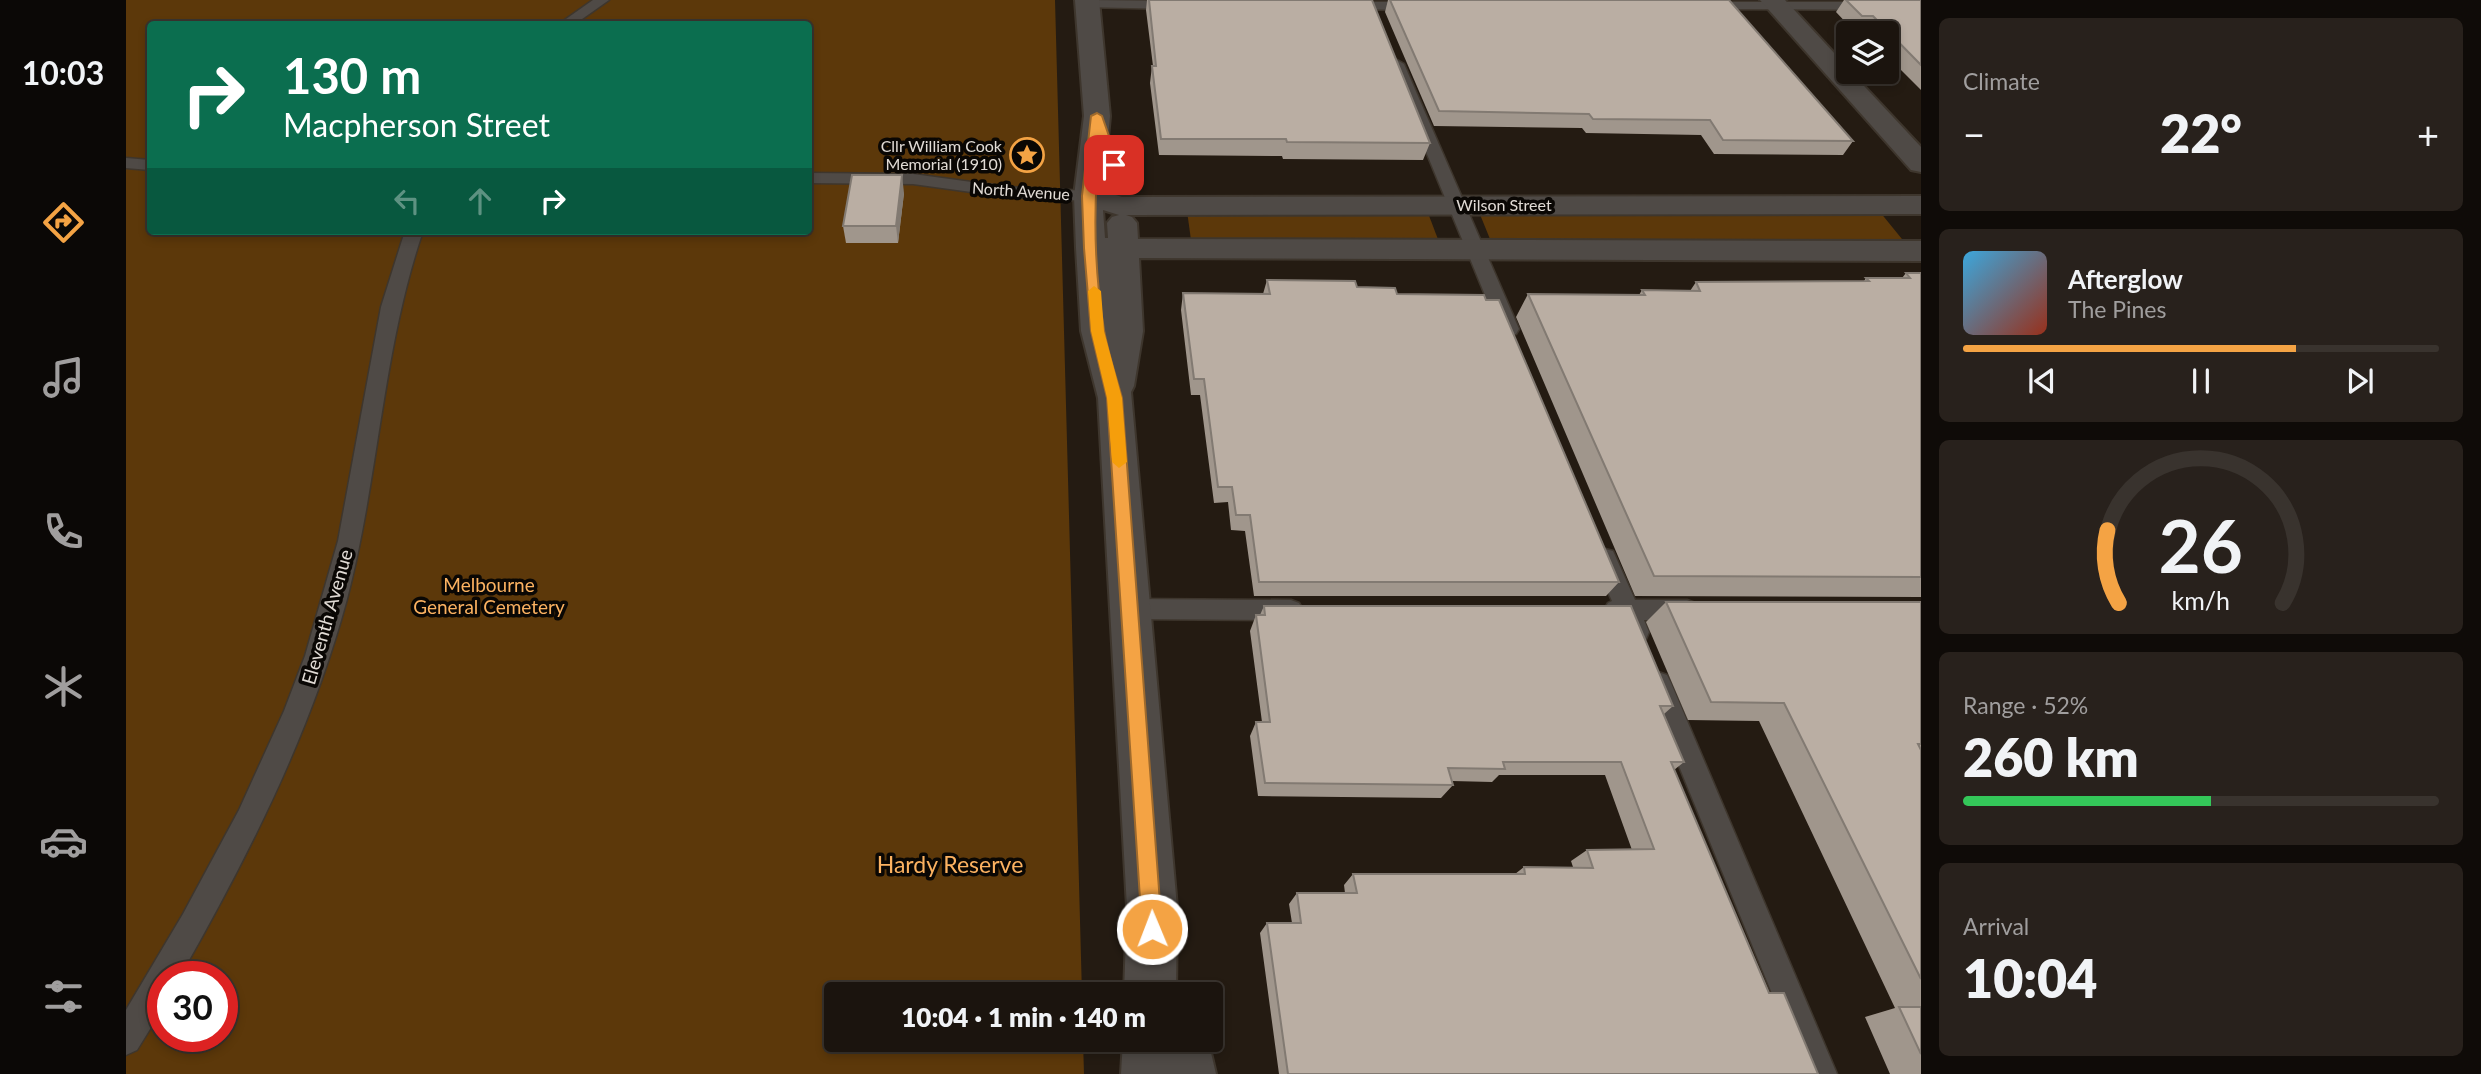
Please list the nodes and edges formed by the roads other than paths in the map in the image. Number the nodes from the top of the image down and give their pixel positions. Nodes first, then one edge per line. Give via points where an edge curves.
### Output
1 (602, 0) edge
2 (1087, 2) edge
3 (1774, 3) edge
4 (1185, 5) edge
5 (1334, 6) edge
6 (1428, 6) edge
7 (1690, 6) edge
8 (1921, 6) edge
9 (1373, 9) edge
10 (570, 21) edge
11 (1389, 45) edge
12 (1097, 116) junction
13 (126, 163) edge
14 (1921, 164) edge
15 (147, 165) edge
16 (812, 178) edge
17 (1088, 196) junction
18 (1457, 205) junction
19 (1921, 205) edge
20 (1120, 206) junction
21 (413, 235) edge
22 (1091, 248) junction
23 (1124, 248) junction
24 (1475, 250) junction
25 (1921, 251) edge
26 (1516, 347) edge
27 (1115, 398) junction
28 (1596, 535) edge
29 (1131, 609) junction
30 (1316, 610) edge
31 (1588, 610) edge
32 (1628, 610) junction
33 (1711, 610) edge
34 (1152, 907) junction
35 (173, 961) edge
36 (1150, 982) edge
37 (1169, 982) edge
38 (147, 1004) edge
39 (126, 1039) edge
40 (1149, 1052) edge
41 (1184, 1052) edge
42 (1148, 1074) edge
43 (1189, 1074) edge
44 (1821, 1074) edge

1 - 10 lane
2 - 4 lane
2 - 12 street
3 - 7 lane
3 - 8 lane
3 - 14 street
5 - 9 lane
6 - 9 lane
11 - 18 lane
12 - 17 street
12 - 20 street via 1114,165
13 - 15 lane
16 - 17 lane, North Avenue via 913,179
17 - 20 street, Wilson Street
17 - 22 street
18 - 19 street, Wilson Street
18 - 20 street, Wilson Street
18 - 24 lane
20 - 23 street
21 - 35 lane, Eleventh Avenue via 386,327 349,543 327,628 263,795
22 - 23 street
22 - 27 street via 1097,331
23 - 24 street
23 - 27 street via 1127,331
24 - 25 street
24 - 26 lane
27 - 29 street
28 - 32 lane
29 - 30 lane
29 - 34 street
31 - 32 lane
32 - 33 lane
32 - 44 lane
34 - 36 street
34 - 37 street
38 - 39 lane, Eleventh Avenue
40 - 42 street
41 - 43 street

